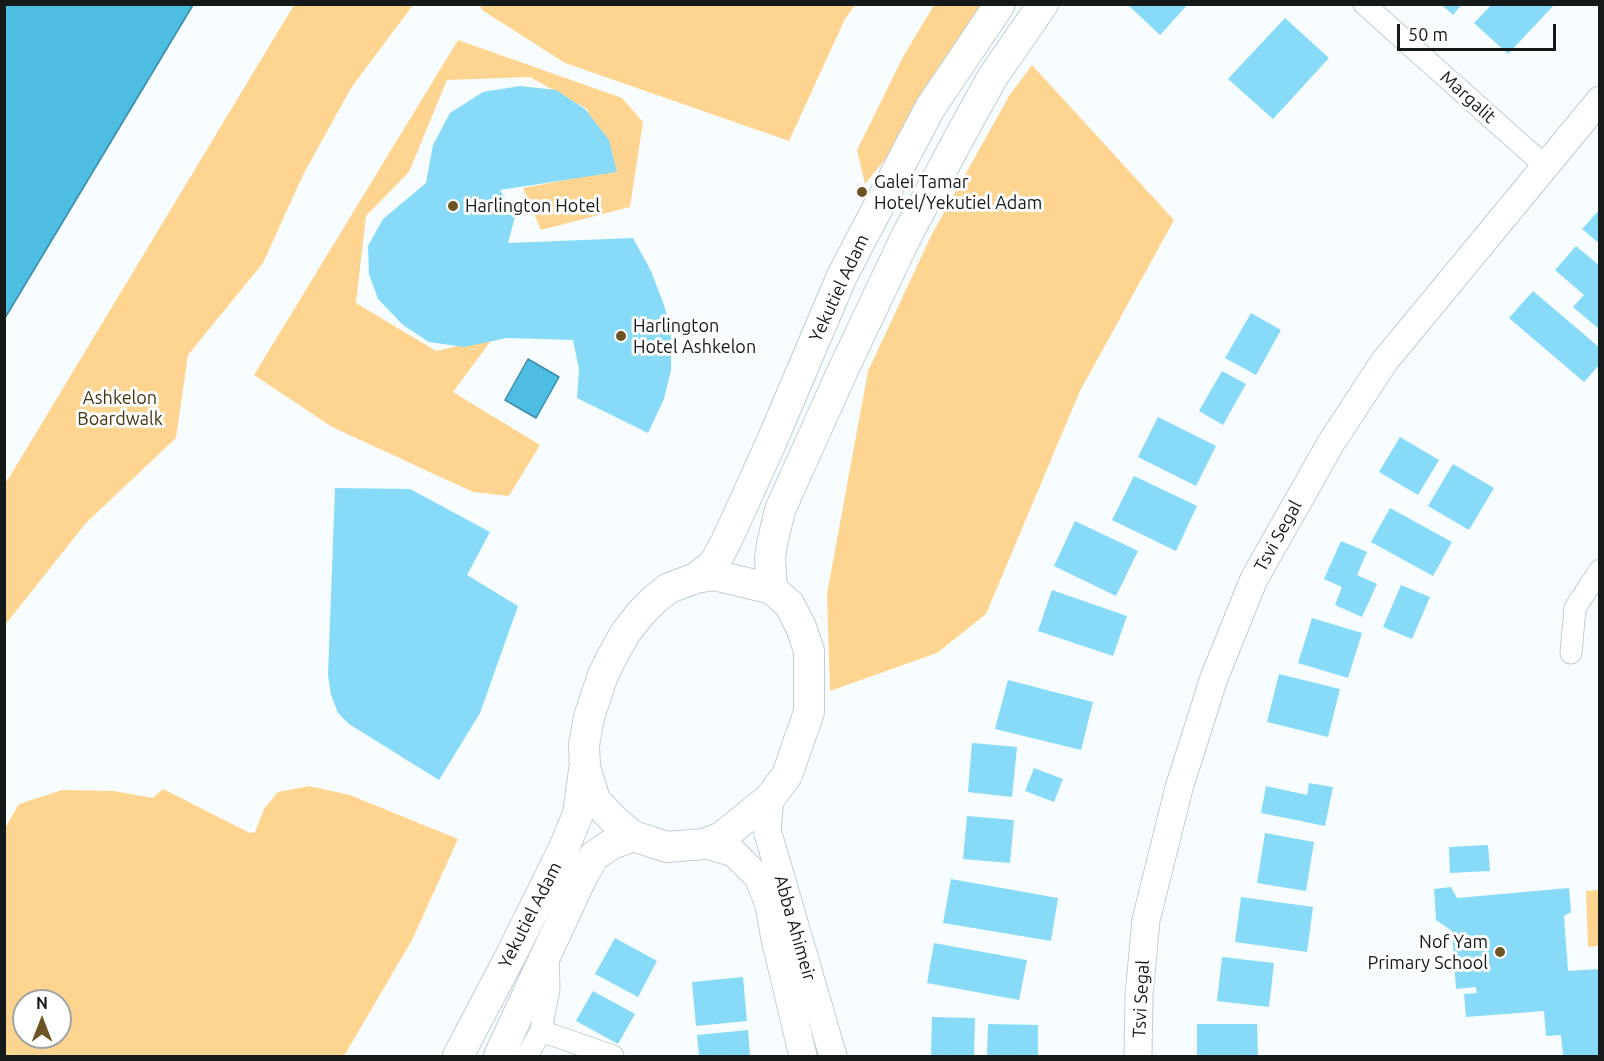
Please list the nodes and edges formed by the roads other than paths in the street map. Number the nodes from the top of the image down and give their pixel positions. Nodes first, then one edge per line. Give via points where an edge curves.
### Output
1 (1000, 4) edge
2 (1043, 4) edge
3 (1364, 4) edge
4 (1599, 100) edge
5 (1545, 166) junction
6 (1599, 570) edge
7 (696, 578) junction
8 (772, 589) junction
9 (1571, 653) dead end
10 (585, 767) junction
11 (770, 798) junction
12 (633, 836) junction
13 (704, 844) junction
14 (548, 952) junction
15 (540, 1030) junction
16 (458, 1056) edge
17 (499, 1056) edge
18 (527, 1056) edge
19 (613, 1056) edge
20 (803, 1056) edge
21 (832, 1056) edge
22 (1138, 1056) edge

1 - 7 main road, Yekutiel Adam via 930,108 902,160 842,276 726,542 714,564
2 - 8 main road via 992,78 958,138 843,370 780,510 770,558
3 - 5 street, Margalit
4 - 5 street, Tsvi Segal
5 - 22 street, Tsvi Segal via 1384,362 1331,443 1254,579 1214,678 1179,788 1146,920
6 - 9 street via 1575,608
7 - 8 main road via 714,575
7 - 10 main road via 669,588 656,598 626,632 603,675 589,717
8 - 11 main road via 789,604 801,627 810,680 809,712 798,747 787,776
10 - 12 main road via 595,800
10 - 16 main road, Yekutiel Adam via 578,814 564,848
11 - 13 main road via 722,837
11 - 21 street, Abba Ahimeir via 767,830
12 - 13 main road via 667,847
12 - 14 main road, Yekutiel Adam via 594,856
13 - 20 street, Abba Ahimeir via 734,853 758,877 769,904
14 - 15 street via 549,988
14 - 17 main road, Yekutiel Adam
15 - 18 street
15 - 19 street

